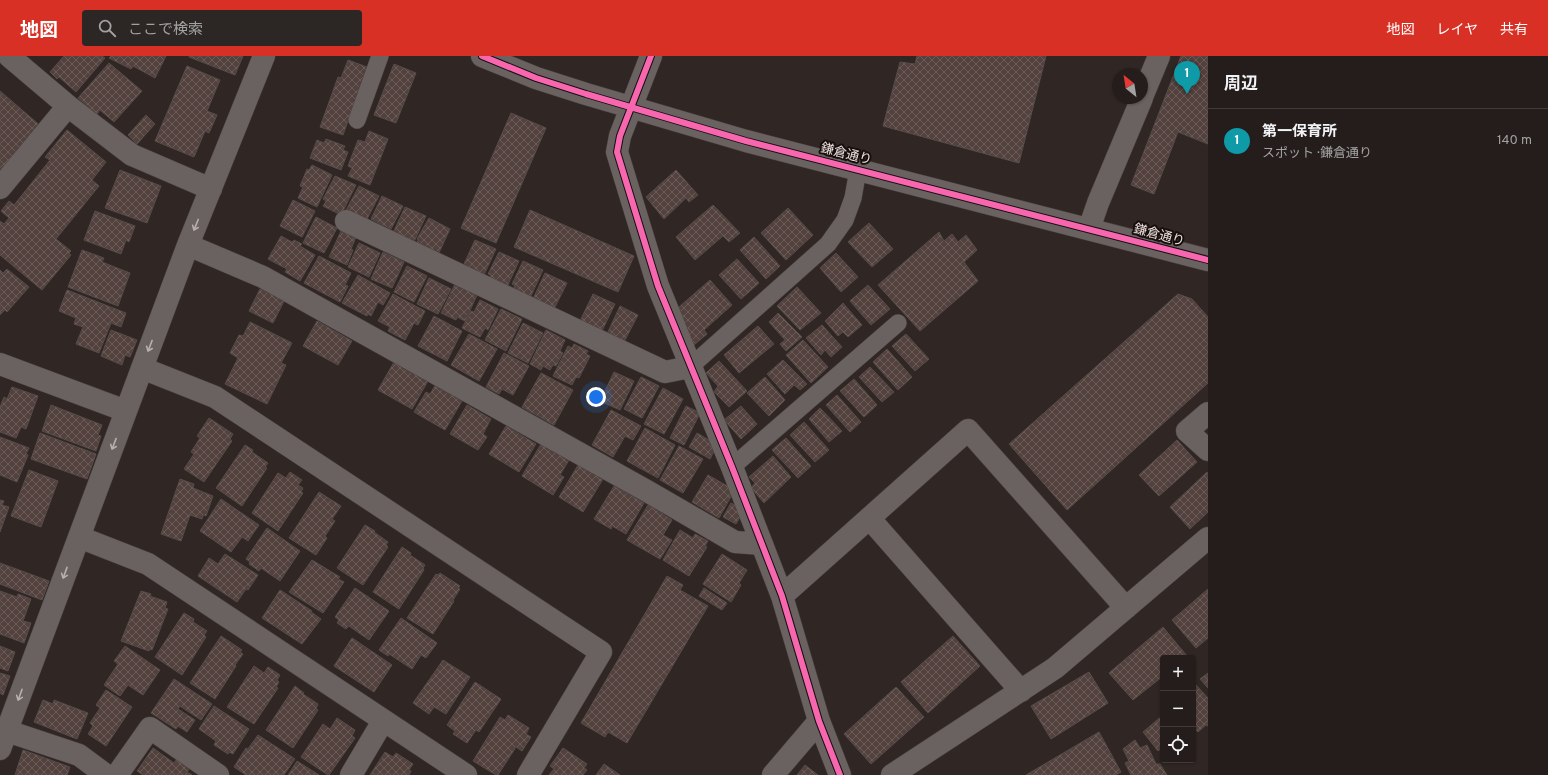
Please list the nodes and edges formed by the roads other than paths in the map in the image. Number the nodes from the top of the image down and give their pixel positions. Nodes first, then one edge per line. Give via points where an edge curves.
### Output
1 (8, 56) edge
2 (264, 56) edge
3 (380, 56) edge
4 (482, 56) edge
5 (651, 56) edge
6 (1159, 56) edge
7 (1148, 83) edge
8 (1139, 104) edge
9 (68, 106) junction
10 (630, 107) junction
11 (357, 120) dead end
12 (858, 170) junction
13 (0, 188) edge
14 (211, 189) junction
15 (346, 221) dead end
16 (1089, 229) junction
17 (188, 244) junction
18 (1208, 260) edge
19 (898, 322) dead end
20 (0, 365) edge
21 (690, 367) junction
22 (142, 368) junction
23 (126, 411) junction
24 (1208, 413) edge
25 (1208, 450) edge
26 (732, 467) junction
27 (870, 519) junction
28 (79, 537) junction
29 (1208, 538) edge
30 (762, 544) junction
31 (782, 596) junction
32 (1126, 608) junction
33 (1021, 691) junction
34 (383, 721) junction
35 (819, 721) junction
36 (3, 740) edge
37 (106, 775) edge
38 (117, 775) edge
39 (218, 775) edge
40 (351, 775) edge
41 (466, 775) edge
42 (528, 775) edge
43 (773, 775) edge
44 (840, 775) edge
45 (892, 775) edge

1 - 9 street
2 - 14 street
3 - 11 lane
4 - 10 street, 鎌倉通り via 536,78
5 - 10 street
6 - 7 street
8 - 16 street
9 - 13 street
9 - 14 street via 132,155
10 - 12 street, 鎌倉通り
10 - 21 street via 617,152 658,286
12 - 16 street, 鎌倉通り
12 - 21 lane via 853,198 845,220 828,244
14 -> 17 street
15 - 21 street via 665,372
16 - 18 street, 鎌倉通り
17 -> 22 street
17 - 30 street via 263,277 735,542
19 - 26 lane
20 - 23 street
21 - 26 street
22 - 23 street
22 - 42 street via 215,397 601,652
23 -> 28 street
24 - 25 street via 1187,431
26 - 30 street
27 - 31 street
27 - 32 street via 968,430
27 - 33 street
28 - 34 street via 148,564
28 -> 36 street
29 - 32 street
30 - 31 street
31 - 35 street
32 - 33 street via 1056,668
33 - 45 street
34 - 40 street
34 - 41 street
35 - 43 street
35 - 44 street
36 - 37 street via 78,755
38 - 39 street via 150,728

